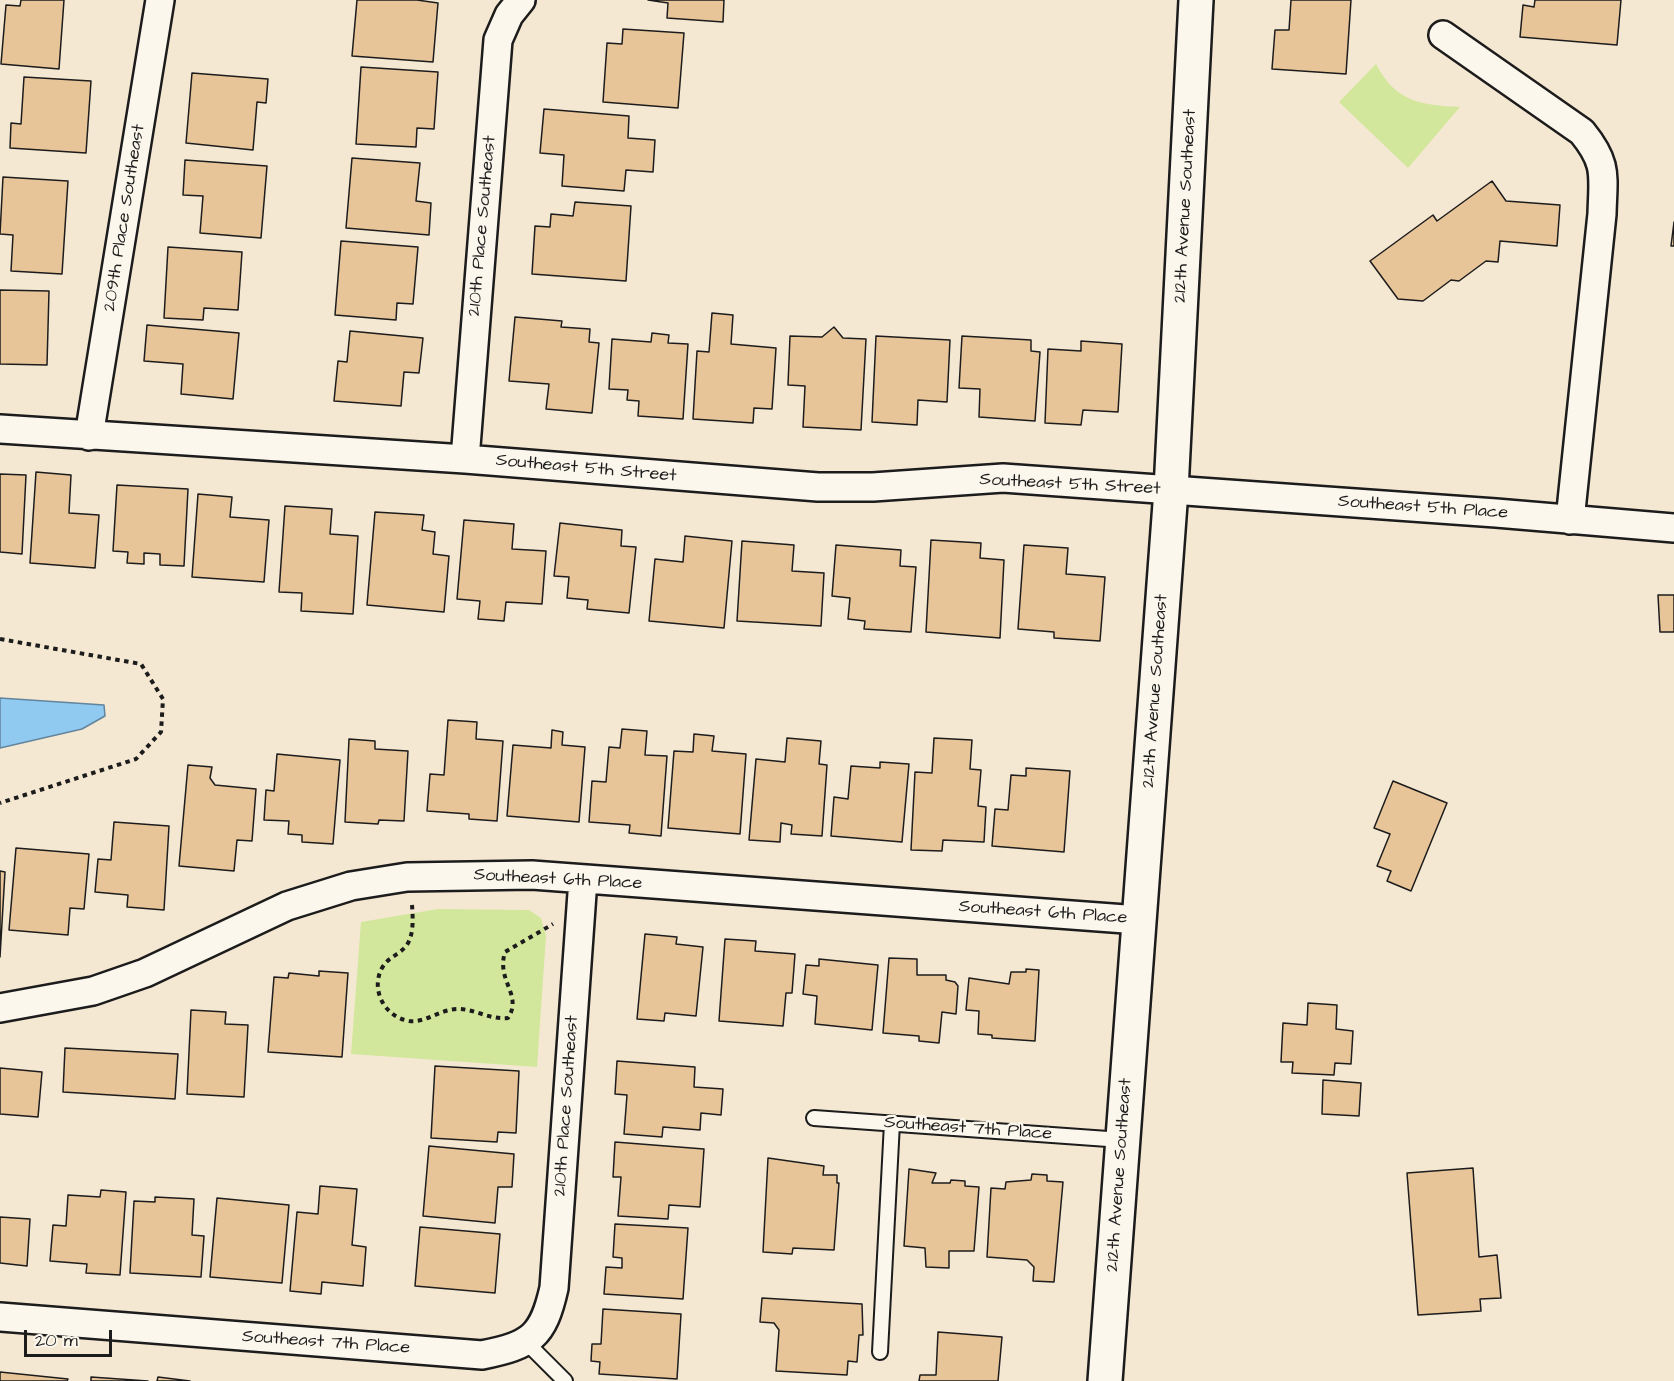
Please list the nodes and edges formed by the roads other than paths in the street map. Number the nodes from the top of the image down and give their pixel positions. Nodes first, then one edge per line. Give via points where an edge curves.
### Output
1 (160, 0) edge
2 (521, 0) edge
3 (1196, 0) edge
4 (1443, 35) dead end
5 (0, 429) edge
6 (89, 436) junction
7 (465, 459) junction
8 (1171, 490) junction
9 (1570, 520) junction
10 (1674, 528) edge
11 (583, 879) junction
12 (1139, 920) junction
13 (0, 1008) edge
14 (814, 1118) dead end
15 (892, 1123) junction
16 (1122, 1140) junction
17 (0, 1317) edge
18 (532, 1336) junction
19 (880, 1352) dead end
20 (565, 1381) edge
21 (1105, 1381) edge

1 - 6 street, 209th Place Southeast
2 - 7 street, 210th Place Southeast via 498,40
3 - 8 street, 212th Avenue Southeast
4 - 9 street via 1582,132 1599,153 1604,172
5 - 6 street, Southeast 5th Street
6 - 7 street, Southeast 5th Street
7 - 8 street, Southeast 5th Street via 818,487 1003,478
8 - 9 street, Southeast 5th Place
8 - 12 street, 212th Avenue Southeast
9 - 10 street, Southeast 5th Place
11 - 12 street, Southeast 6th Place
11 - 13 street, Southeast 6th Place via 532,875 407,877 351,885 287,906 145,973 93,991
11 - 18 street, 210th Place Southeast via 554,1288 548,1315
12 - 16 street, 212th Avenue Southeast
14 - 15 lane, Southeast 7th Place
15 - 16 lane, Southeast 7th Place
15 - 19 lane
16 - 21 street, 212th Avenue Southeast
17 - 18 street, Southeast 7th Place via 482,1355 507,1350
18 - 20 lane

